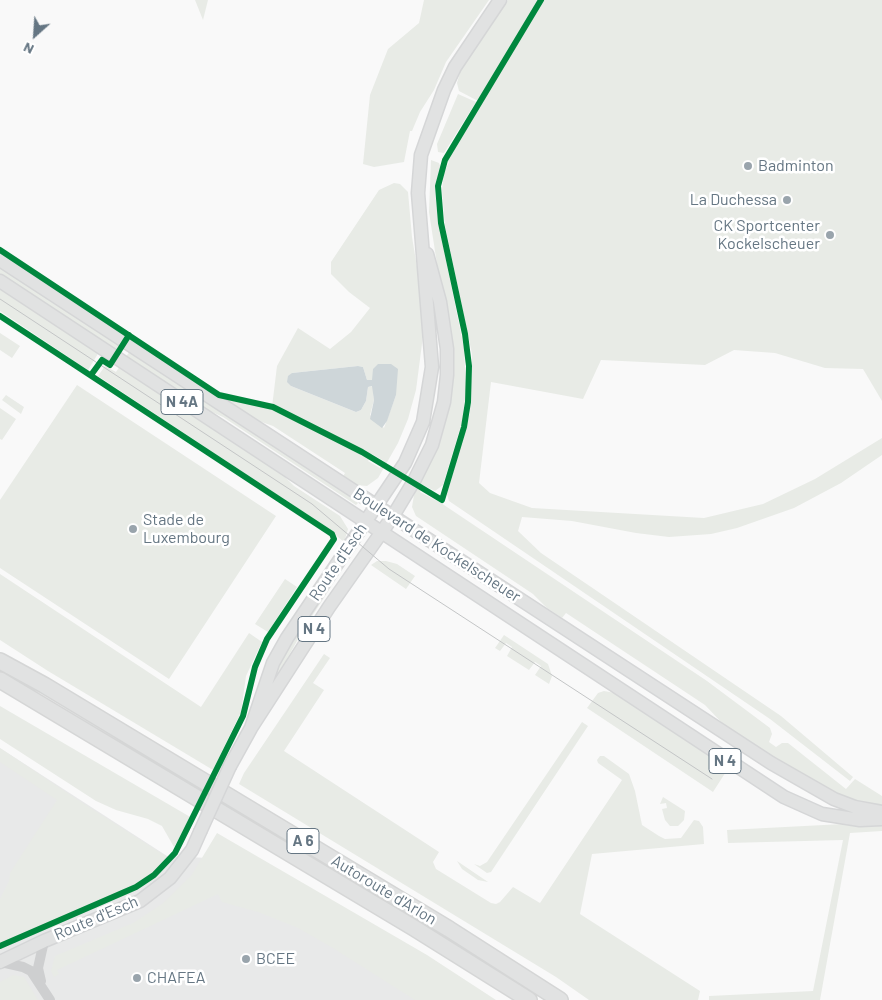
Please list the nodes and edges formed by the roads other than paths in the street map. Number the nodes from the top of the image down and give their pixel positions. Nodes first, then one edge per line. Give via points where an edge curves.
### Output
1 (500, 0) edge
2 (422, 235) junction
3 (0, 260) edge
4 (0, 281) edge
5 (377, 506) junction
6 (393, 516) junction
7 (365, 522) junction
8 (381, 533) junction
9 (0, 653) edge
10 (0, 661) edge
11 (0, 680) edge
12 (44, 685) junction
13 (251, 728) junction
14 (882, 812) edge
15 (882, 819) edge
16 (44, 941) junction
17 (0, 962) edge
18 (43, 986) junction
19 (50, 1000) edge
20 (529, 1000) edge
21 (560, 1000) edge

1 - 2 main road via 455,67 423,145 418,177
2 - 5 main road, Route d'Esch via 432,367 427,405 405,463
2 - 6 main road, Route d'Esch via 440,302 447,375 444,402 432,445
3 - 5 main road, Boulevard de Kockelscheuer / N 4A
4 - 7 main road, Boulevard de Kockelscheuer / N 4A
5 - 6 main road, Boulevard de Kockelscheuer / N 4
5 - 7 main road, Route d'Esch / N 4
6 - 8 main road, Route d'Esch / N 4
6 - 14 main road, Boulevard de Kockelscheuer / N 4 via 771,763 834,799
7 - 8 main road, Boulevard de Kockelscheuer / N 4
7 - 13 main road, Route d'Esch / N 4 via 273,663
8 - 13 main road, Route d'Esch / N 4 via 349,576
8 - 15 main road, Boulevard de Kockelscheuer / N 4 via 784,797 832,816
9 - 12 highway
10 - 12 highway, Autoroute d'Arlon / A 6
11 - 20 highway, Autoroute d'Arlon / A 6
12 - 21 highway, Autoroute d'Arlon / A 6 via 449,929
13 - 16 main road, Route d'Esch / N 4, bridge via 181,865 158,889 140,901
16 - 17 main road, Route d'Esch / N 4
16 - 18 street via 38,968
17 - 18 street via 31,971
18 - 19 street

